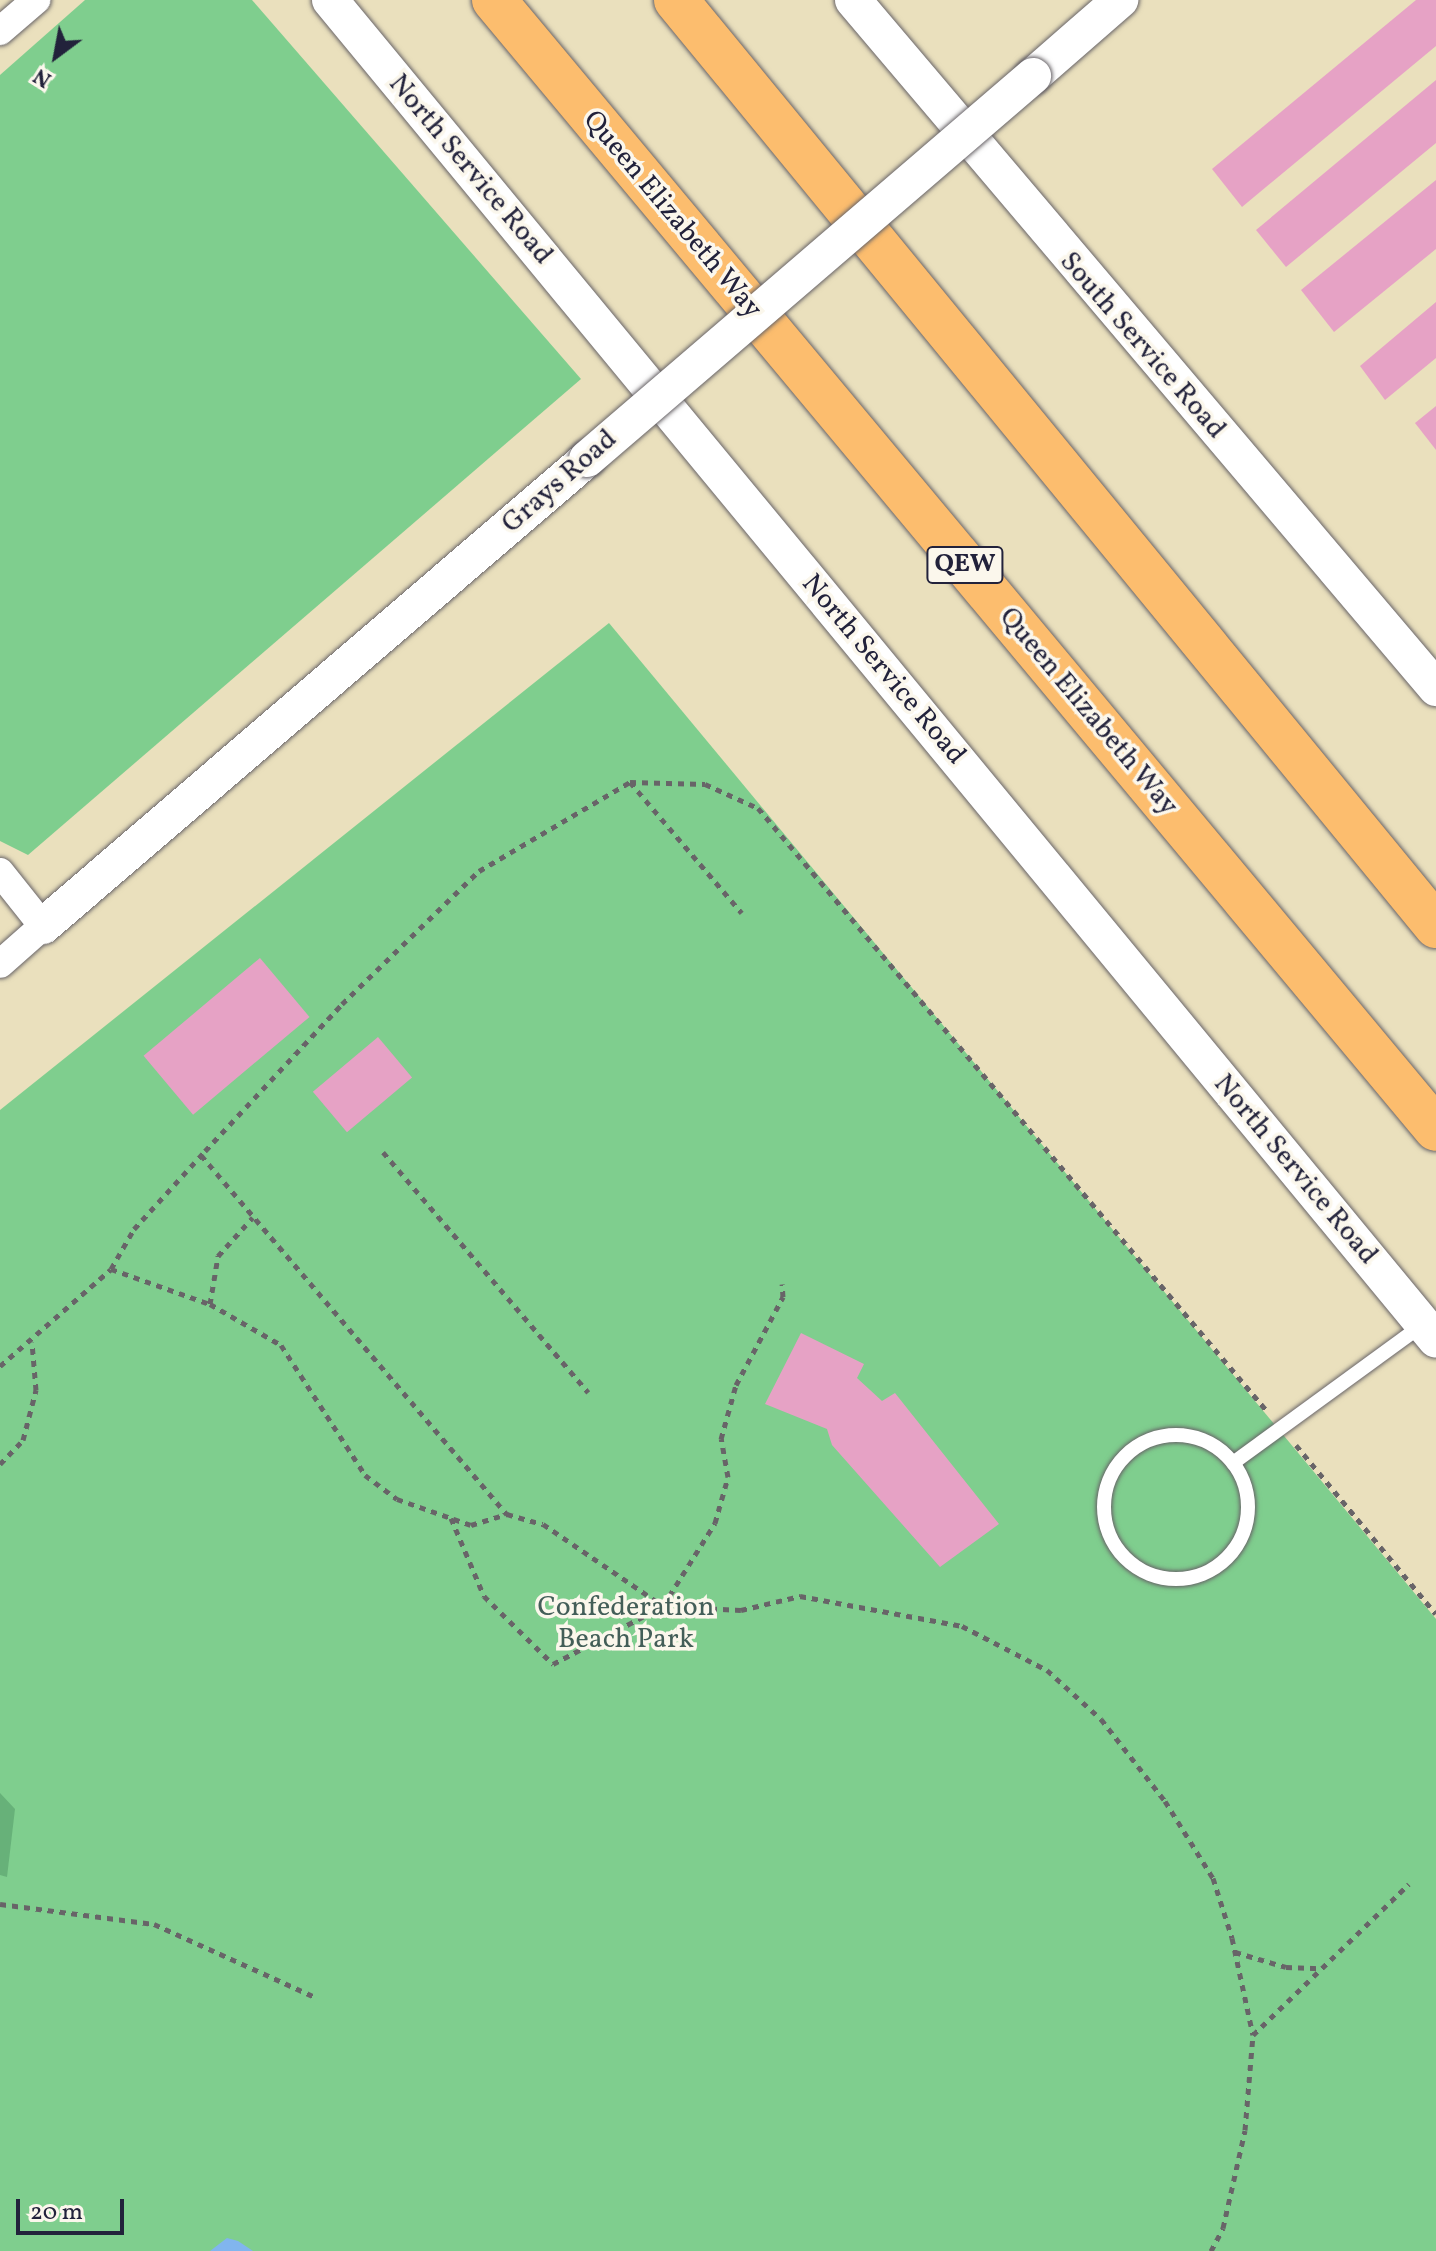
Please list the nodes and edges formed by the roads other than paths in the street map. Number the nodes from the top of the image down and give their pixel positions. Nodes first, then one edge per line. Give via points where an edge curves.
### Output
1 (36, 0) edge
2 (330, 0) edge
3 (494, 0) edge
4 (676, 0) edge
5 (853, 0) edge
6 (1120, 0) edge
7 (0, 31) edge
8 (1436, 688) edge
9 (0, 872) edge
10 (43, 926) junction
11 (1436, 926) edge
12 (0, 964) edge
13 (1436, 1129) edge
14 (1429, 1332) edge
15 (1233, 1463) junction

1 - 7 street
2 - 14 street, North Service Road
3 - 13 highway, Queen Elizabeth Way / QEW
4 - 11 highway
5 - 8 street, South Service Road
6 - 10 street, Grays Road, bridge
9 - 10 street
10 - 12 street, Grays Road
14 - 15 lane
15 - 15 lane via 1215,1446 1193,1436 1145,1441 1110,1475 1104,1498 1114,1545 1149,1575 1184,1578 1217,1567 1234,1550 1246,1520 1244,1484

